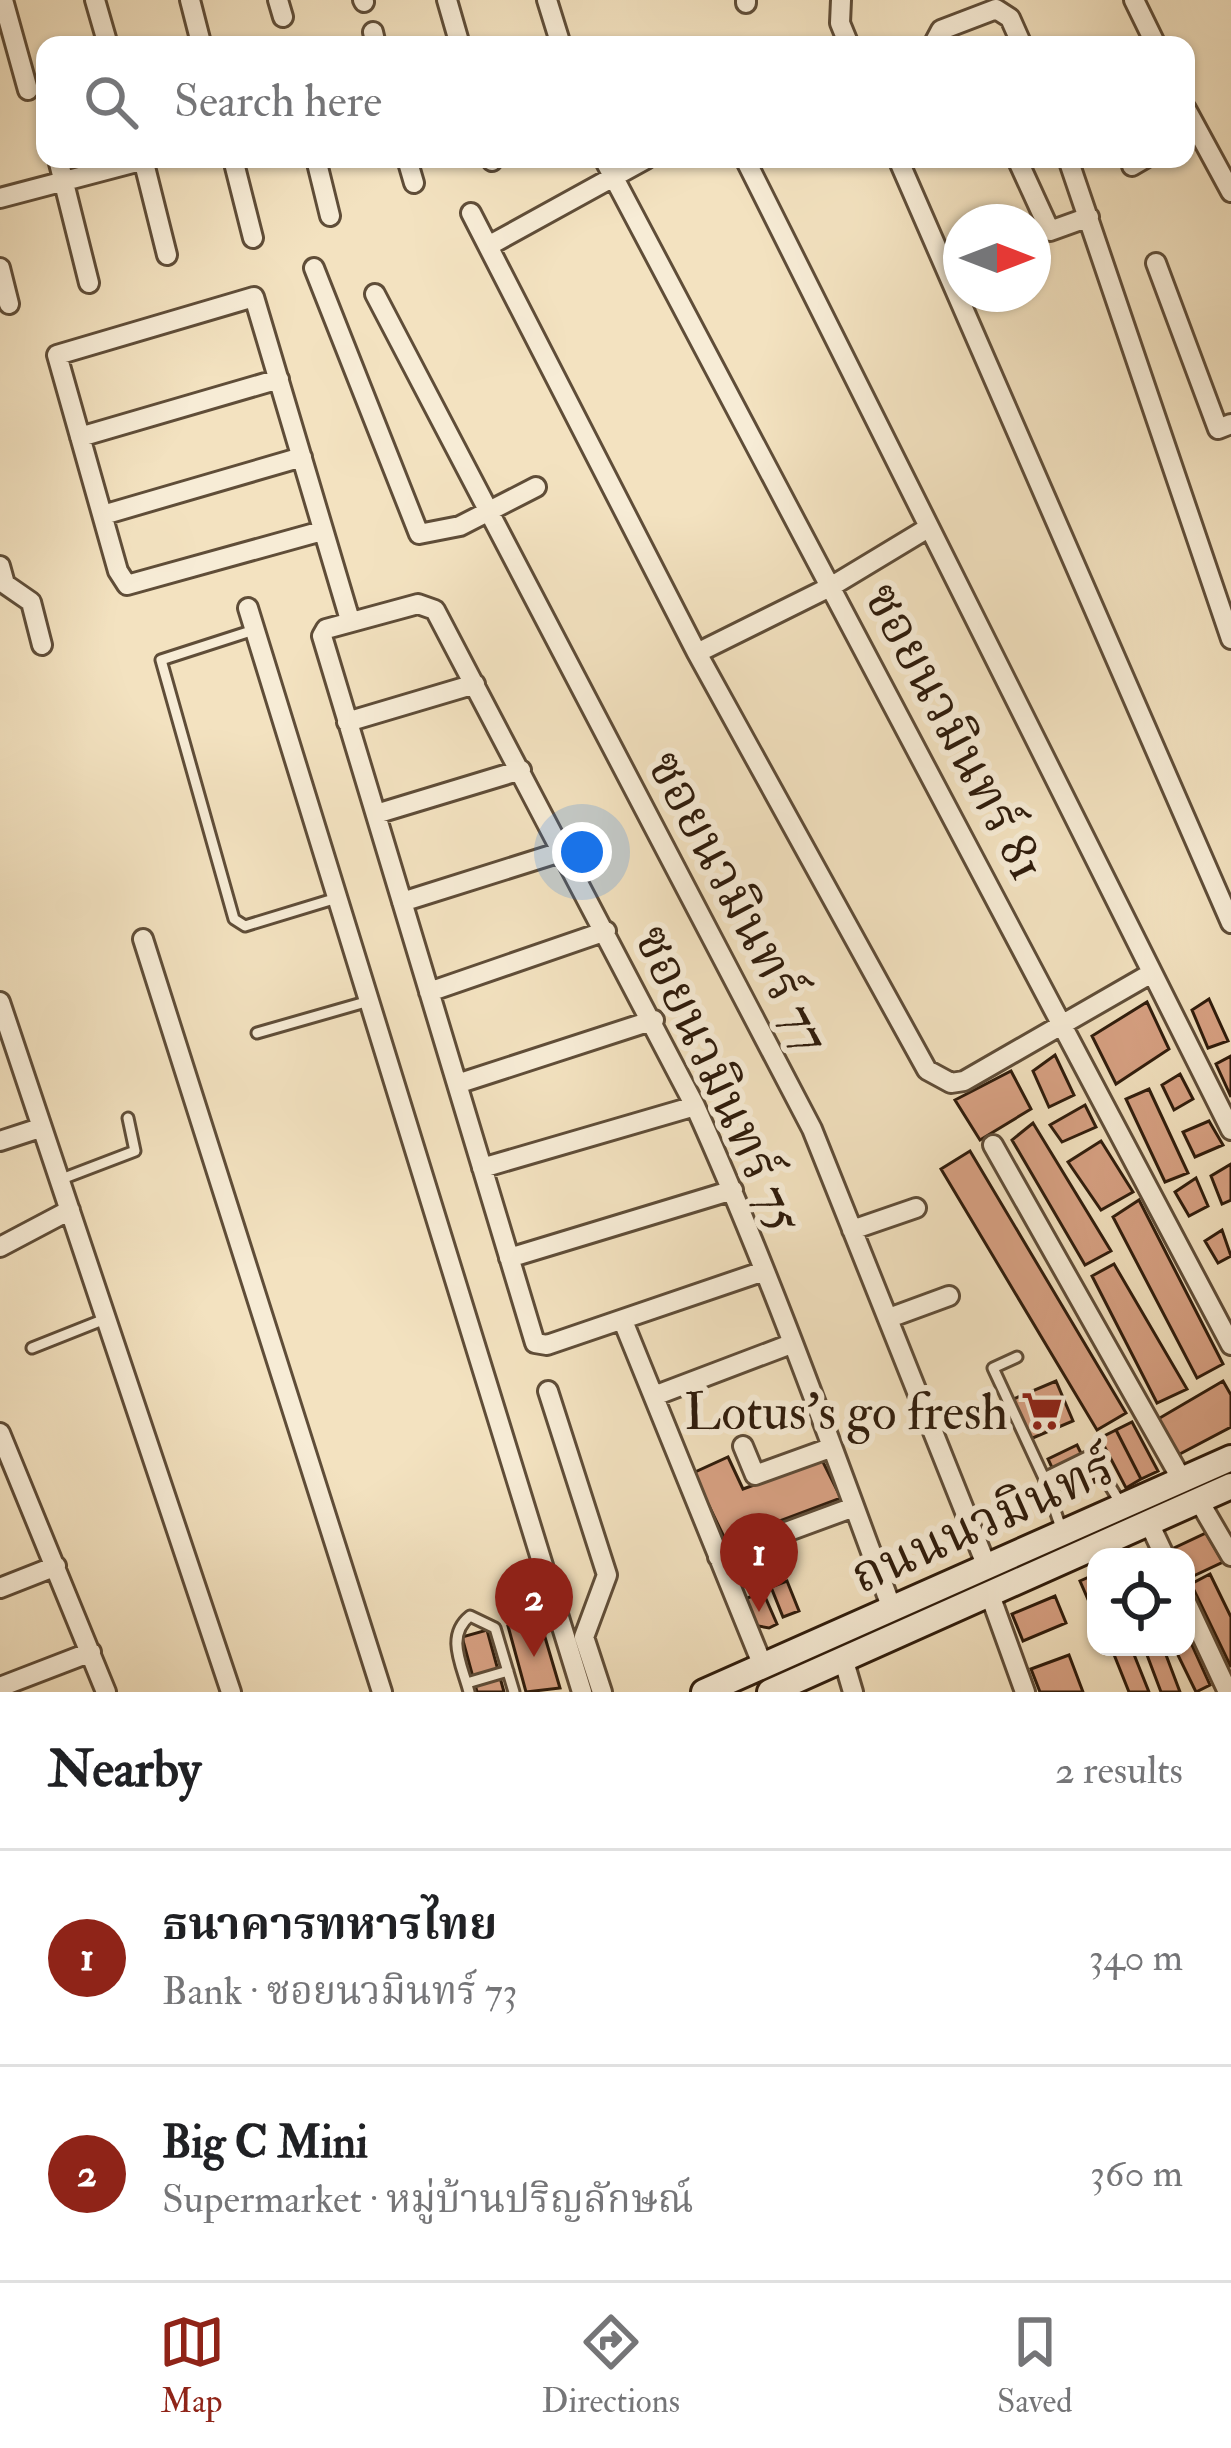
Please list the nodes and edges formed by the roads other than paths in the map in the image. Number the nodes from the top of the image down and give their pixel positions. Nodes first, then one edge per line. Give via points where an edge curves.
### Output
1 (3, 0) edge
2 (95, 0) edge
3 (190, 0) edge
4 (447, 0) edge
5 (547, 0) edge
6 (841, 0) edge
7 (1134, 0) edge
8 (105, 36) edge
9 (199, 36) edge
10 (457, 36) edge
11 (558, 36) edge
12 (845, 36) edge
13 (938, 36) edge
14 (1018, 36) edge
15 (1152, 36) edge
16 (28, 90) dead end
17 (1195, 140) edge
18 (60, 168) edge
19 (112, 168) edge
20 (146, 168) edge
21 (235, 168) edge
22 (318, 168) edge
23 (409, 168) edge
24 (606, 168) edge
25 (608, 168) edge
26 (750, 168) edge
27 (902, 168) edge
28 (1021, 168) edge
29 (1071, 168) edge
30 (63, 182) junction
31 (414, 184) dead end
32 (1231, 192) edge
33 (0, 198) edge
34 (471, 213) dead end
35 (330, 216) dead end
36 (1089, 217) junction
37 (253, 238) dead end
38 (490, 245) junction
39 (167, 255) dead end
40 (1156, 263) dead end
41 (0, 268) edge
42 (314, 268) dead end
43 (89, 283) dead end
44 (375, 294) dead end
45 (9, 304) dead end
46 (279, 379) junction
47 (1231, 424) edge
48 (80, 437) junction
49 (302, 458) junction
50 (536, 487) dead end
51 (491, 512) junction
52 (103, 515) junction
53 (928, 528) junction
54 (322, 531) junction
55 (2, 579) edge
56 (832, 586) junction
57 (248, 608) dead end
58 (350, 620) junction
59 (254, 630) junction
60 (1231, 639) edge
61 (42, 645) dead end
62 (697, 653) junction
63 (476, 684) junction
64 (347, 722) junction
65 (521, 770) junction
66 (376, 814) junction
67 (564, 851) junction
68 (337, 898) junction
69 (402, 902) junction
70 (1231, 923) edge
71 (606, 931) junction
72 (143, 939) dead end
73 (1150, 974) junction
74 (429, 992) junction
75 (369, 1001) junction
76 (0, 1002) edge
77 (654, 1020) junction
78 (1064, 1023) junction
79 (257, 1033) dead end
80 (457, 1084) junction
81 (695, 1106) junction
82 (128, 1118) dead end
83 (40, 1128) junction
84 (1231, 1130) edge
85 (0, 1142) edge
86 (993, 1145) dead end
87 (482, 1168) junction
88 (59, 1180) junction
89 (733, 1190) junction
90 (916, 1208) dead end
91 (70, 1210) junction
92 (852, 1230) junction
93 (0, 1247) edge
94 (509, 1258) junction
95 (764, 1271) junction
96 (949, 1296) dead end
97 (889, 1318) junction
98 (106, 1319) junction
99 (623, 1321) junction
100 (791, 1344) junction
101 (1231, 1345) edge
102 (32, 1348) dead end
103 (1017, 1357) dead end
104 (548, 1391) dead end
105 (654, 1396) junction
106 (0, 1433) edge
107 (743, 1446) dead end
108 (830, 1448) junction
109 (1231, 1458) edge
110 (9, 1478) edge
111 (1044, 1478) junction
112 (1182, 1480) junction
113 (1231, 1486) edge
114 (1199, 1501) junction
115 (854, 1507) junction
116 (1137, 1509) junction
117 (1063, 1533) junction
118 (1160, 1548) edge
119 (1231, 1556) edge
120 (718, 1557) junction
121 (56, 1566) junction
122 (987, 1567) junction
123 (0, 1588) edge
124 (990, 1595) junction
125 (892, 1609) junction
126 (1195, 1621) edge
127 (91, 1652) junction
128 (843, 1658) junction
129 (763, 1666) junction
130 (508, 1671) junction
131 (0, 1687) edge
132 (468, 1687) edge
133 (775, 1691) edge
134 (106, 1692) edge
135 (230, 1692) edge
136 (382, 1692) edge
137 (514, 1692) edge
138 (582, 1692) edge
139 (602, 1692) edge
140 (704, 1692) edge
141 (853, 1692) edge
142 (1025, 1692) edge
143 (1228, 1692) edge

1 - 16 street
2 - 8 street
3 - 9 street
4 - 10 street
5 - 11 street
6 - 12 street
7 - 15 street
13 - 14 street via 996,9
17 - 32 street
18 - 30 street
19 - 30 street
20 - 39 street
21 - 37 street
22 - 35 street
23 - 31 street
24 - 38 street
25 - 56 street, ซอยนวมินทร์ 81
26 - 53 street
27 - 70 street
28 - 36 street via 1050,231
29 - 36 street
30 - 33 street
30 - 43 street
34 - 38 street
36 - 60 street
38 - 62 street
40 - 47 street via 1218,429
41 - 45 street
42 - 51 street via 419,535
44 - 51 street, ซอยนวมินทร์ 77
46 - 48 street
46 - 48 street via 258,300 247,296 57,355
46 - 49 street
48 - 52 street
49 - 52 street
49 - 54 street
50 - 51 street
51 - 92 street, ซอยนวมินทร์ 77 via 812,1129
52 - 54 street via 122,580 134,586
53 - 56 street
53 - 73 street
54 - 58 street
55 - 61 street via 31,602
56 - 62 street
56 - 78 street, ซอยนวมินทร์ 81
57 - 59 street
58 - 63 street, ซอยนวมินทร์ 75 via 426,605
58 - 64 street via 322,636
59 - 68 street
59 - 68 lane via 160,660 234,919 245,926
62 - 78 street via 927,1070 964,1082
63 - 64 street
63 - 65 street, ซอยนวมินทร์ 75
64 - 66 street
65 - 66 street
65 - 67 street, ซอยนวมินทร์ 75
66 - 69 street
67 - 69 street
67 - 71 street, ซอยนวมินทร์ 75
68 - 75 street
69 - 74 street
71 - 74 street
71 - 77 street, ซอยนวมินทร์ 75
72 - 136 street
73 - 78 street
73 - 84 street
74 - 80 street
75 - 79 lane
75 - 138 street
76 - 83 street
77 - 80 street
77 - 81 street, ซอยนวมินทร์ 75
78 - 101 street, ซอยนวมินทร์ 81
80 - 87 street
81 - 87 street
81 - 89 street, ซอยนวมินทร์ 75
82 - 88 lane via 135,1151
83 - 85 street
83 - 88 street
86 - 112 street
87 - 94 street
88 - 91 street
89 - 94 street
89 - 95 street, ซอยนวมินทร์ 75
90 - 92 street
91 - 93 street
91 - 98 street
92 - 97 street, ซอยนวมินทร์ 77
94 - 99 street via 535,1343
95 - 99 street
95 - 100 street, ซอยนวมินทร์ 75
96 - 97 street
97 - 122 street, ซอยนวมินทร์ 77
98 - 102 lane
98 - 135 street
99 - 105 street
100 - 105 street
100 - 108 street, ซอยนวมินทร์ 75
103 - 111 lane via 993,1368
104 - 139 street via 608,1575 584,1637
105 - 120 street
106 - 110 street
107 - 108 street via 754,1475
108 - 115 street, ซอยนวมินทร์ 75
109 - 112 main road, ถนนนวมินทร์
110 - 121 street
111 - 116 lane via 1091,1455
111 - 117 lane
112 - 116 main road, ถนนนวมินทร์
113 - 114 main road, ถนนนวมินทร์
114 - 116 main road, ถนนนวมินทร์
114 - 119 street
115 - 120 street
115 - 125 street, ซอยนวมินทร์ 75
116 - 117 main road, ถนนนวมินทร์
116 - 118 street
116 - 124 main road, ถนนนวมินทร์
117 - 122 main road, ถนนนวมินทร์
120 - 129 street
121 - 123 street
121 - 127 street
122 - 125 main road, ถนนนวมินทร์
124 - 128 main road, ถนนนวมินทร์
124 - 142 street
125 - 129 main road, ถนนนวมินทร์
126 - 143 street
127 - 131 street
127 - 134 street
128 - 133 main road, ถนนนวมินทร์
128 - 141 street
129 - 140 main road, ถนนนวมินทร์
130 - 132 lane
130 - 132 lane via 495,1628 470,1616 455,1640
130 - 137 lane

